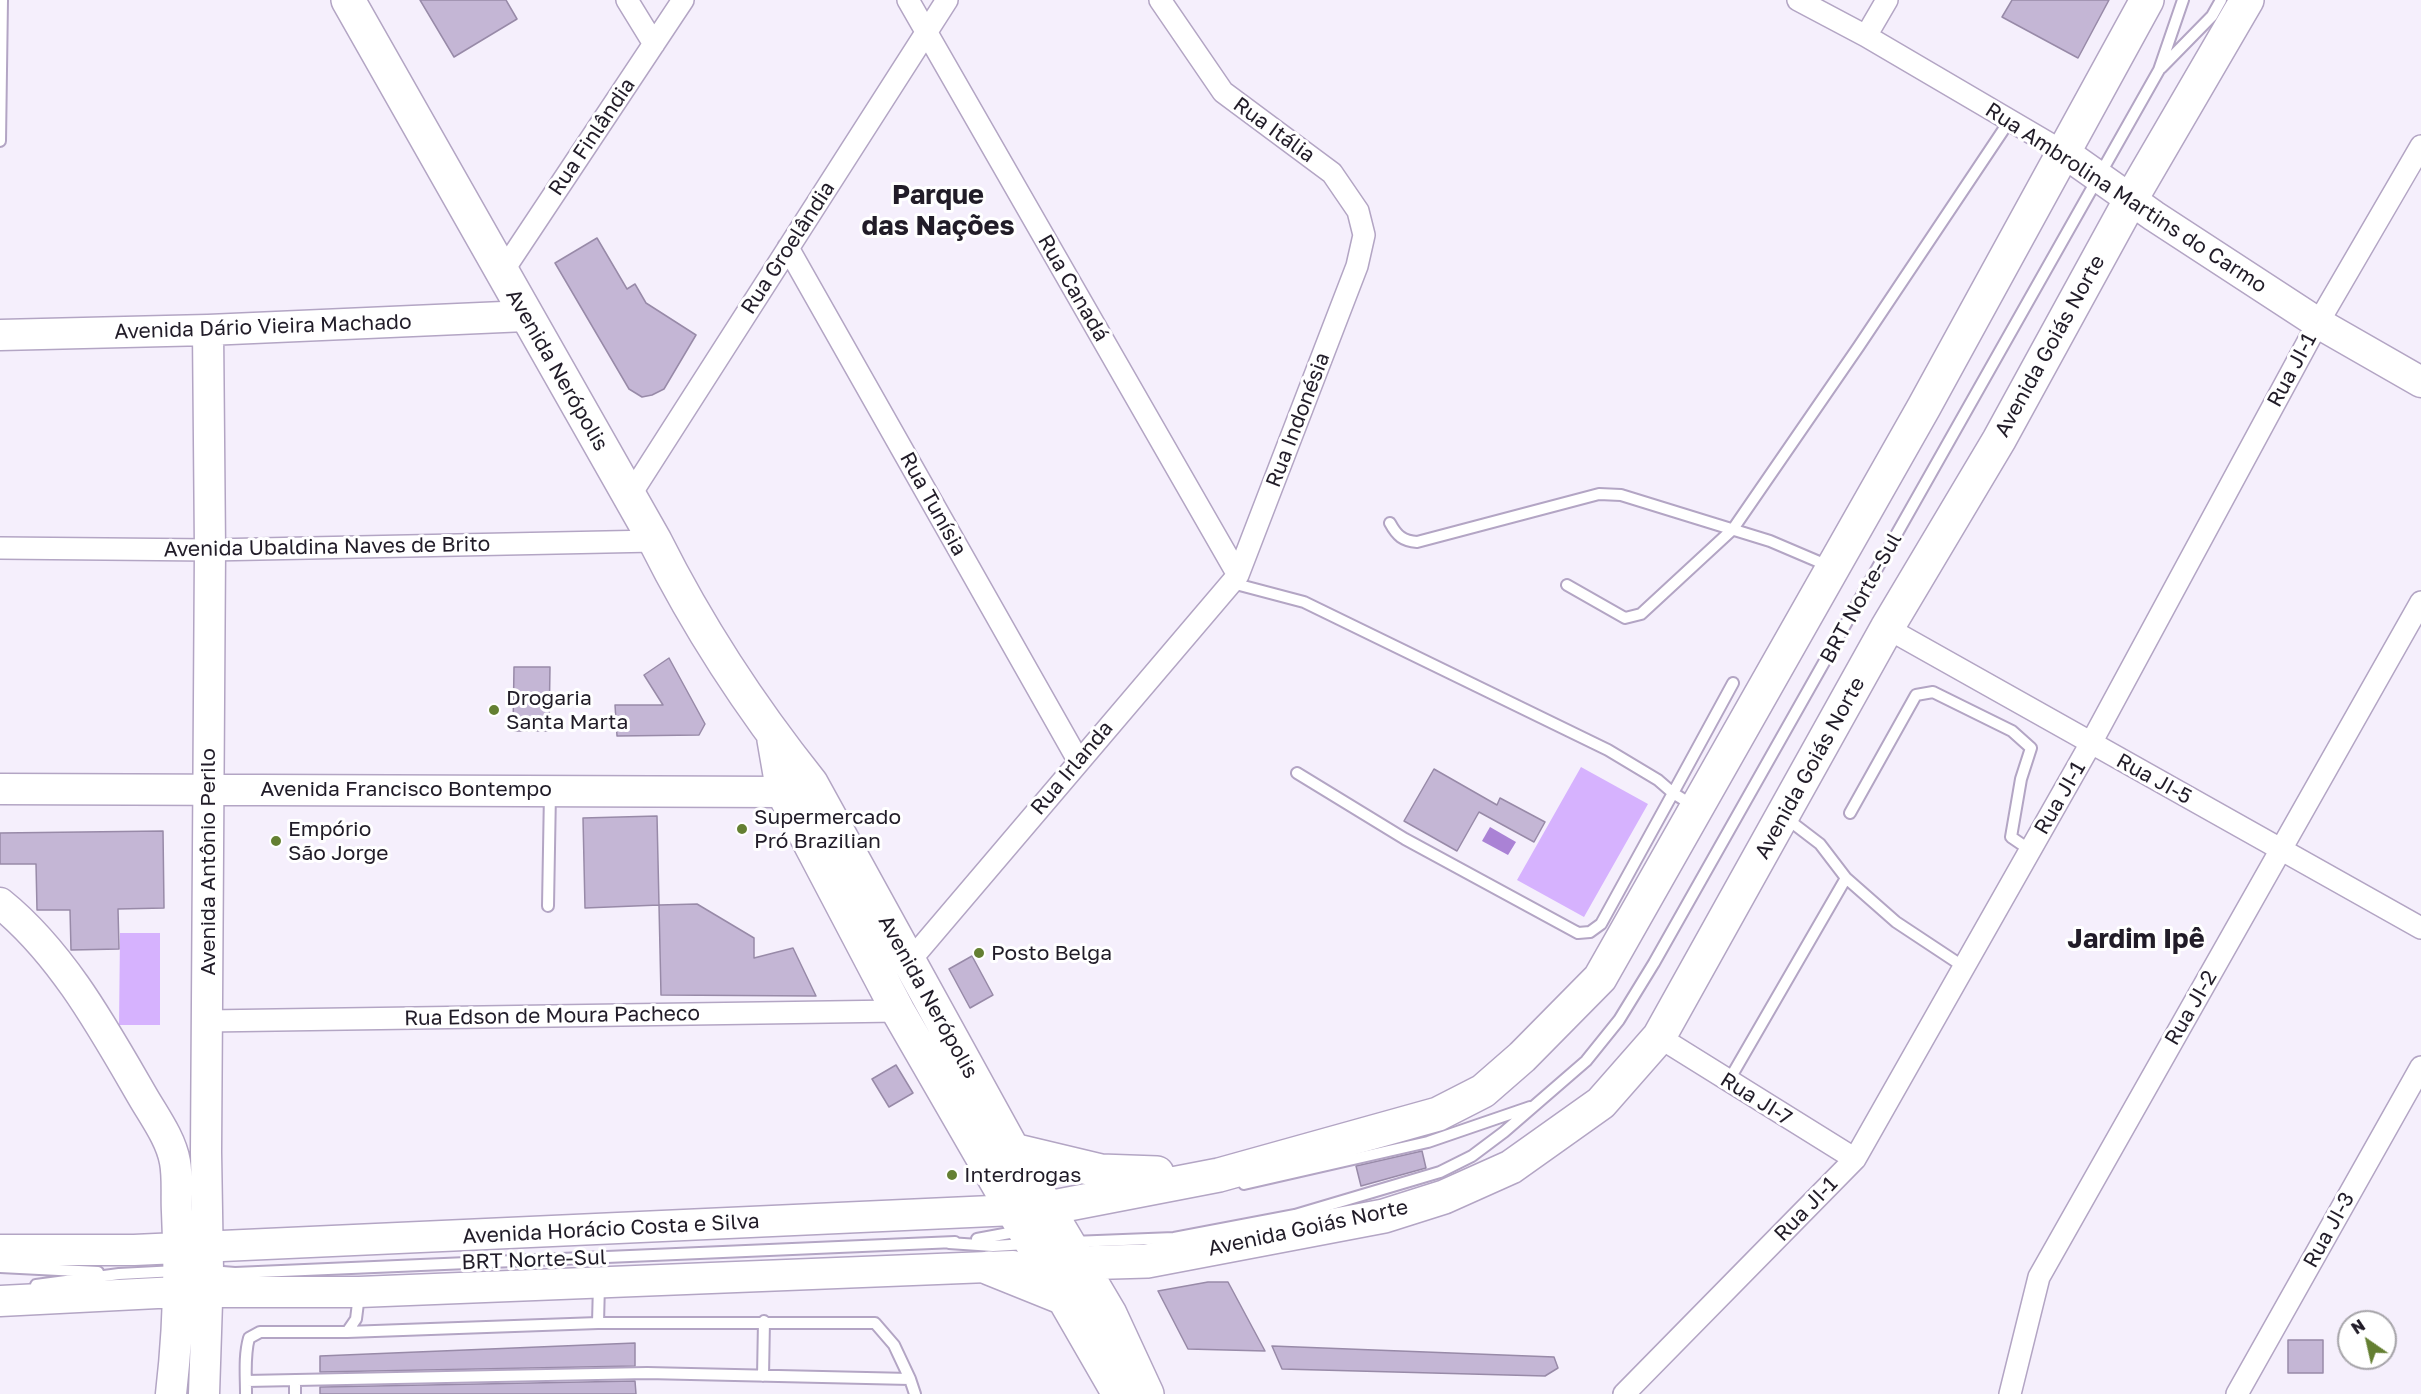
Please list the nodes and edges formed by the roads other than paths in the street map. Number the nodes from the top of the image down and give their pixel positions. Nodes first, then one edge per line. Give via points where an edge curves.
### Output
1 (2, 0) edge
2 (348, 0) edge
3 (627, 0) edge
4 (683, 0) edge
5 (908, 0) edge
6 (947, 0) edge
7 (1160, 0) edge
8 (1798, 0) edge
9 (1887, 0) edge
10 (2147, 0) edge
11 (2183, 0) edge
12 (2221, 0) edge
13 (2247, 0) edge
14 (926, 32) junction
15 (1866, 36) junction
16 (654, 44) junction
17 (2159, 70) junction
18 (2010, 120) junction
19 (0, 141) edge
20 (2421, 146) edge
21 (2062, 151) junction
22 (2099, 177) junction
23 (2131, 199) junction
24 (788, 248) junction
25 (1357, 266) joint
26 (501, 274) junction
27 (526, 316) junction
28 (2318, 323) junction
29 (208, 330) junction
30 (0, 335) edge
31 (2421, 382) edge
32 (629, 497) junction
33 (1390, 523) dead end
34 (1733, 529) junction
35 (655, 541) junction
36 (0, 548) edge
37 (210, 550) junction
38 (1833, 568) junction
39 (1235, 579) junction
40 (1567, 585) dead end
41 (2421, 602) edge
42 (1887, 628) junction
43 (1733, 683) dead end
44 (2091, 743) junction
45 (1078, 760) junction
46 (1297, 773) dead end
47 (797, 787) junction
48 (208, 788) junction
49 (0, 789) edge
50 (550, 790) junction
51 (1685, 800) junction
52 (1850, 813) dead end
53 (1783, 816) junction
54 (2030, 850) junction
55 (2281, 850) junction
56 (1846, 878) junction
57 (0, 903) edge
58 (548, 906) dead end
59 (2421, 928) edge
60 (908, 963) junction
61 (1964, 967) junction
62 (898, 1011) junction
63 (207, 1021) junction
64 (1659, 1037) junction
65 (2421, 1067) edge
66 (1728, 1082) junction
67 (1536, 1105) junction
68 (1013, 1150) junction
69 (206, 1152) junction
70 (1855, 1159) junction
71 (175, 1161) junction
72 (1227, 1180) junction
73 (1047, 1234) junction
74 (949, 1243) junction
75 (0, 1250) edge
76 (1147, 1261) junction
77 (0, 1267) edge
78 (989, 1268) junction
79 (193, 1271) junction
80 (119, 1274) junction
81 (599, 1281) junction
82 (359, 1292) junction
83 (11, 1294) edge
84 (1066, 1299) junction
85 (1110, 1314) junction
86 (764, 1321) junction
87 (598, 1323) junction
88 (348, 1332) junction
89 (763, 1376) junction
90 (910, 1379) junction
91 (246, 1381) junction
92 (295, 1381) junction
93 (171, 1394) edge
94 (204, 1394) edge
95 (246, 1394) edge
96 (294, 1394) edge
97 (915, 1394) edge
98 (1119, 1394) edge
99 (1147, 1394) edge
100 (1624, 1394) edge
101 (2010, 1394) edge
102 (2237, 1394) edge

1 - 19 lane
2 - 26 main road, Avenida Nerópolis
3 - 16 street
4 - 16 street, Rua Finlândia
5 - 14 street, Rua Canadá
6 - 14 street, Rua Groelândia
7 - 25 street, Rua Itália via 1223,92 1332,173 1358,211 1364,234
8 - 15 street, Rua Ambrolina Martins do Carmo
9 - 15 street
10 - 21 main road
11 - 17 lane, BRT Norte-Sul
12 - 17 lane, BRT Norte-Sul via 2212,16
13 - 23 main road, Avenida Goiás Norte
14 - 24 street, Rua Groelândia
14 - 39 street, Rua Canadá
15 - 18 street, Rua Ambrolina Martins do Carmo
16 - 26 street, Rua Finlândia
17 - 22 lane, BRT Norte-Sul
18 - 21 street, Rua Ambrolina Martins do Carmo
18 - 34 lane
20 - 28 street, Rua JI-1
21 - 22 street, Rua Ambrolina Martins do Carmo
21 - 38 main road
22 - 23 street, Rua Ambrolina Martins do Carmo
22 - 67 lane, BRT Norte-Sul via 1643,982 1619,1020 1586,1060
23 - 28 street, Rua Ambrolina Martins do Carmo
23 - 42 main road, Avenida Goiás Norte via 1999,440
24 - 32 street, Rua Groelândia
24 - 45 street, Rua Tunísia
25 - 39 street, Rua Indonésia
26 - 27 main road, Avenida Nerópolis
27 - 29 street, Avenida Dário Vieira Machado
27 - 32 main road, Avenida Nerópolis
28 - 31 street, Rua Ambrolina Martins do Carmo
28 - 44 street, Rua JI-1
29 - 30 street, Avenida Dário Vieira Machado
29 - 37 street, Avenida Antônio Perilo
32 - 35 main road, Avenida Nerópolis
33 - 34 lane via 1397,535 1418,542 1599,494 1621,495
34 - 38 lane via 1770,540
34 - 40 lane via 1641,614 1625,618
35 - 37 street, Avenida Ubaldina Naves de Brito
35 - 47 main road, Avenida Nerópolis via 687,605 773,735
36 - 37 street, Avenida Ubaldina Naves de Brito
37 - 48 street, Avenida Antônio Perilo
38 - 51 main road
39 - 45 street, Rua Irlanda
39 - 51 lane via 1304,602 1608,750
41 - 55 street, Rua JI-2
42 - 44 street, Rua JI-5
42 - 53 main road, Avenida Goiás Norte
43 - 51 lane
44 - 54 street, Rua JI-1
44 - 55 street, Rua JI-5
45 - 60 street, Rua Irlanda
46 - 51 lane via 1405,839 1578,933 1590,932 1601,924
47 - 50 street, Avenida Francisco Bontempo
47 - 60 main road, Avenida Nerópolis
47 - 62 main road, Avenida Nerópolis
48 - 49 street, Avenida Francisco Bontempo
48 - 50 street, Avenida Francisco Bontempo
48 - 63 street, Avenida Antônio Perilo
50 - 58 lane
51 - 72 main road via 1600,978 1483,1091 1438,1114
52 - 54 lane via 1916,695 1933,692 2012,731 2031,748 2011,837
53 - 56 lane via 1820,844
53 - 64 main road, Avenida Goiás Norte
54 - 61 street, Rua JI-1
55 - 59 street, Rua JI-5
55 - 101 street, Rua JI-2 via 2038,1277
56 - 61 lane via 1896,922
56 - 66 lane
57 - 71 street via 65,972 123,1063
60 - 68 main road, Avenida Nerópolis
61 - 70 street, Rua JI-1
62 - 63 street, Rua Edson de Moura Pacheco
62 - 73 main road, Avenida Nerópolis
63 - 69 street, Avenida Antônio Perilo
64 - 66 street, Rua JI-7
64 - 76 main road, Avenida Goiás Norte via 1601,1103 1563,1132 1511,1167 1444,1197 1384,1216
65 - 102 street, Rua JI-3
66 - 70 street, Rua JI-7
67 - 72 lane via 1406,1148
67 - 73 lane, BRT Norte-Sul via 1472,1156 1440,1172 1295,1215 1174,1238
68 - 72 main road via 1101,1171
68 - 73 main road, Avenida Nerópolis
69 - 71 street
69 - 79 street, Avenida Antônio Perilo
70 - 100 street, Rua JI-1
71 - 79 street
72 - 73 main road, Avenida Horácio Costa e Silva
73 - 74 lane
73 - 74 lane via 993,1246
73 - 76 main road, Avenida Horácio Costa e Silva
73 - 78 street, Avenida Horácio Costa e Silva
73 - 79 street, Avenida Horácio Costa e Silva
73 - 84 main road
73 - 85 main road
74 - 79 lane, BRT Norte-Sul via 235,1273
75 - 79 street, Avenida Horácio Costa e Silva
76 - 85 main road via 1123,1290
77 - 80 lane, BRT Norte-Sul
78 - 81 street, Avenida Horácio Costa e Silva
78 - 84 main road
79 - 80 lane, BRT Norte-Sul
79 - 82 street, Avenida Horácio Costa e Silva
79 - 83 street, Avenida Horácio Costa e Silva
79 - 93 street, Avenida Antônio Perilo via 176,1349
79 - 94 street, Avenida Antônio Perilo
80 - 83 lane, BRT Norte-Sul
81 - 82 street, Avenida Horácio Costa e Silva
81 - 87 lane
82 - 88 lane via 359,1308
84 - 98 main road
85 - 99 main road
86 - 87 lane
86 - 89 lane
86 - 90 lane via 875,1323 894,1345
87 - 88 lane
88 - 91 lane via 261,1332 249,1338
89 - 90 lane
89 - 92 lane via 647,1373
90 - 97 lane
91 - 92 lane
91 - 95 lane
92 - 96 lane

